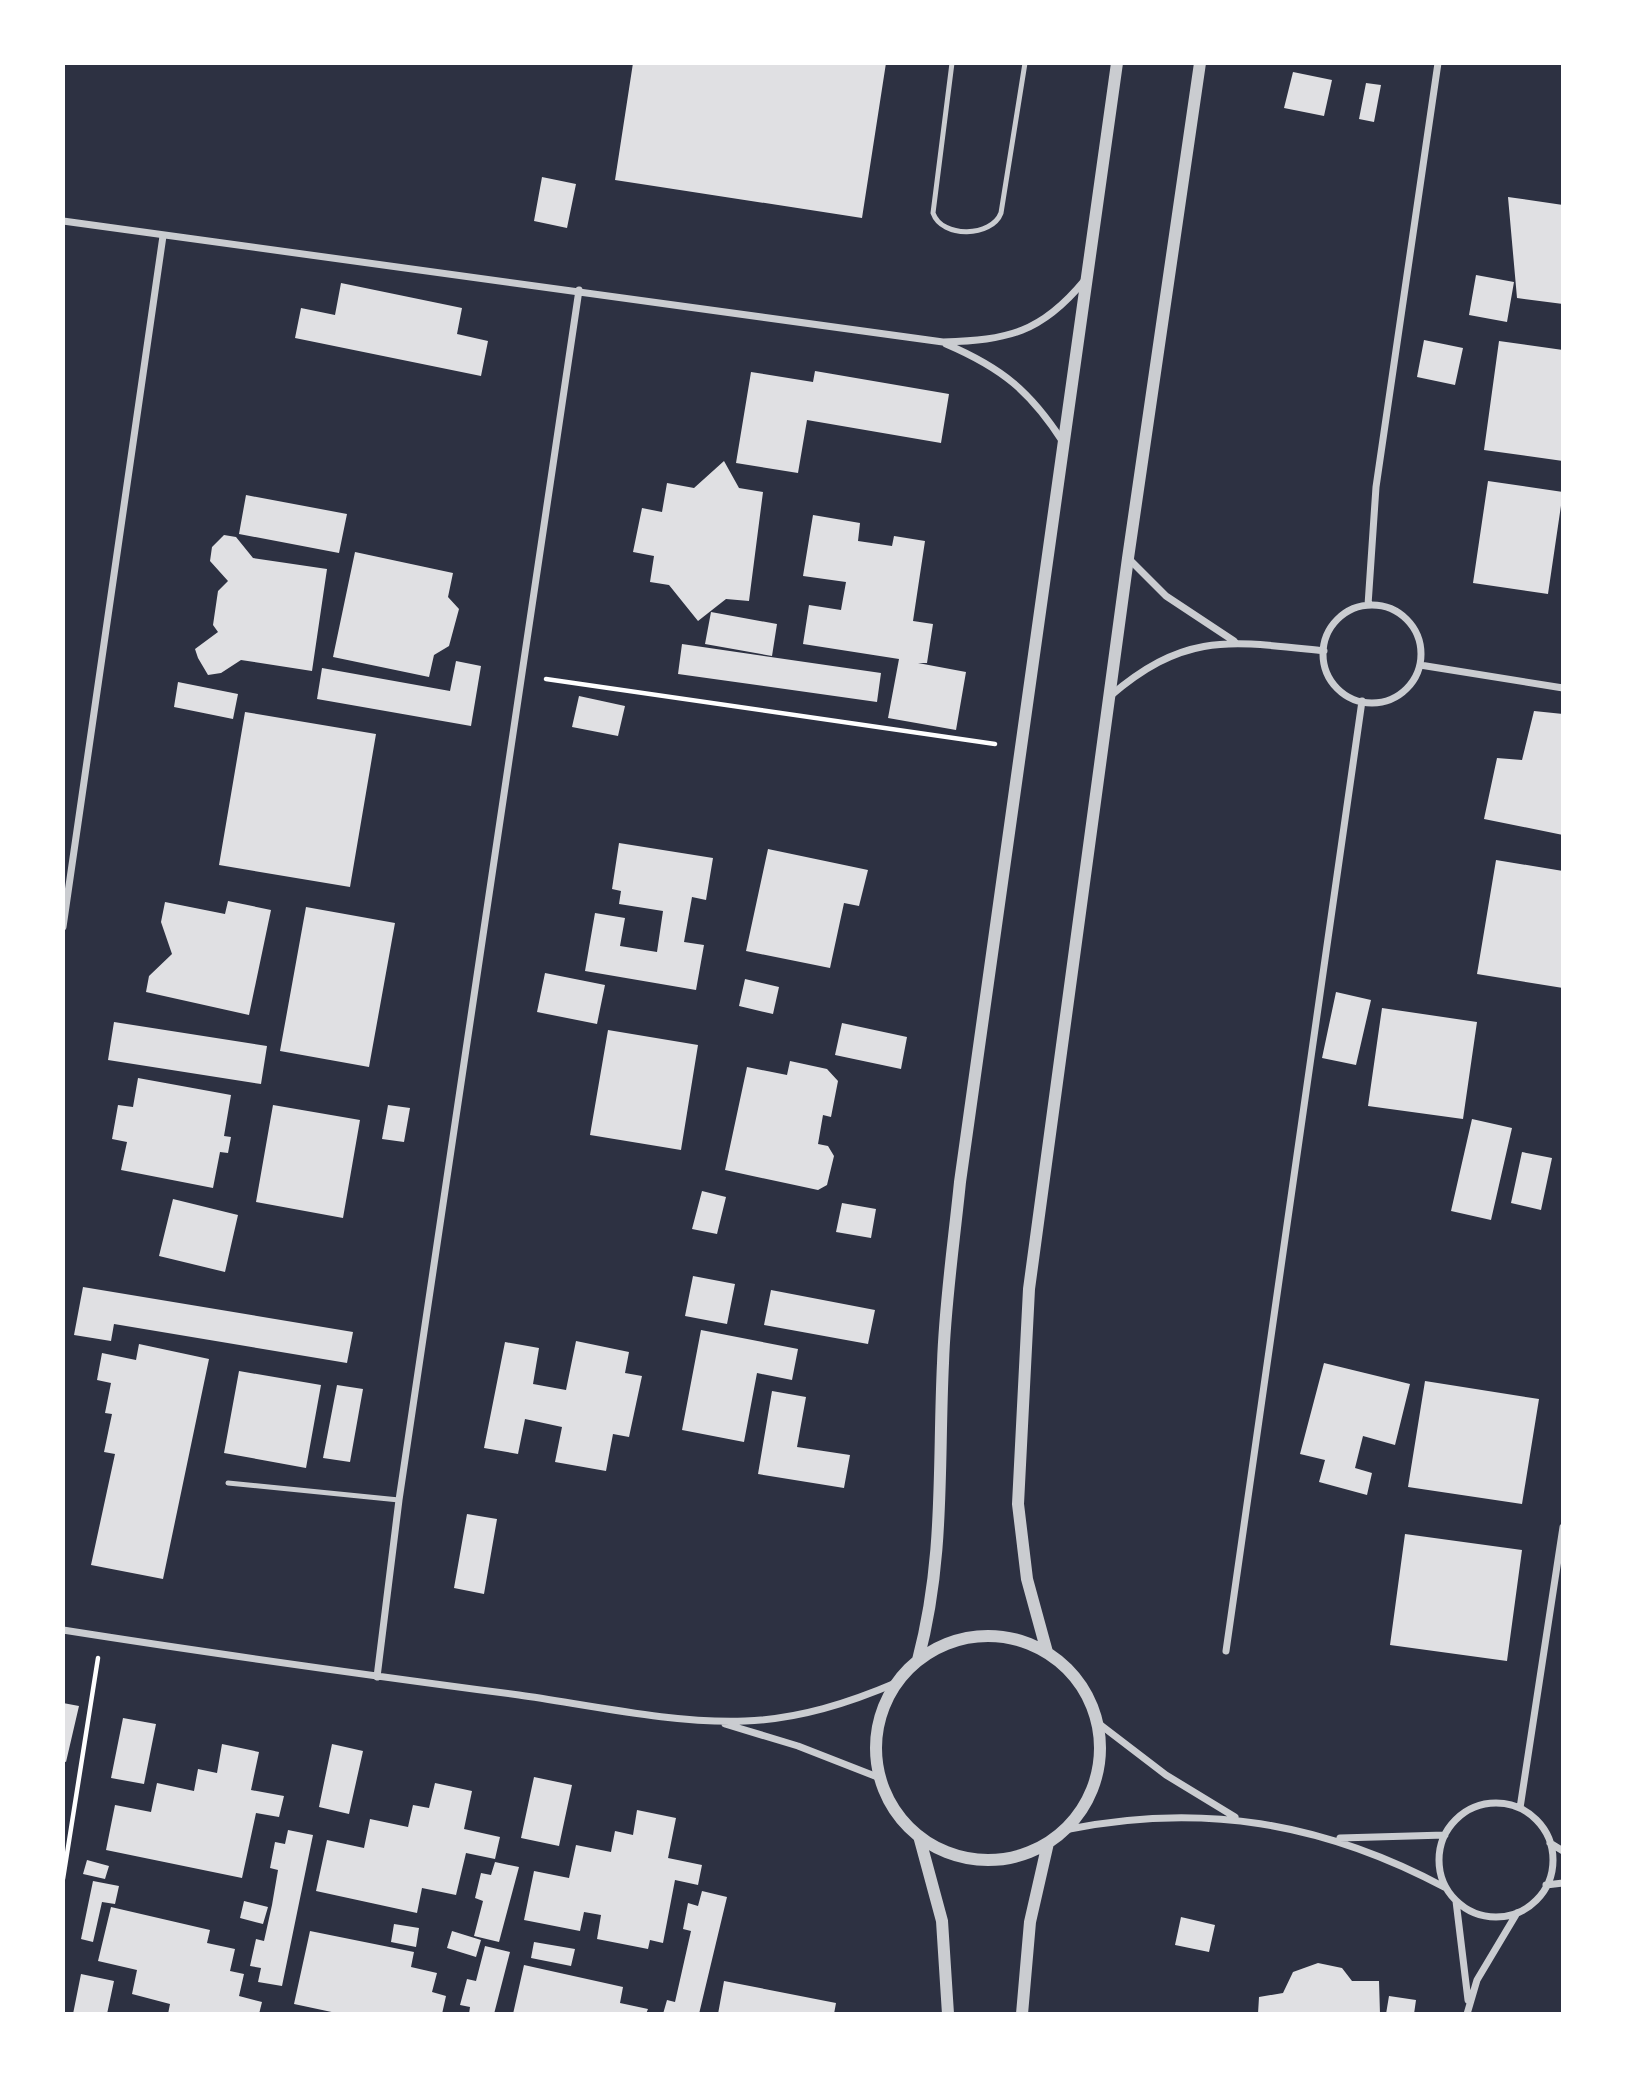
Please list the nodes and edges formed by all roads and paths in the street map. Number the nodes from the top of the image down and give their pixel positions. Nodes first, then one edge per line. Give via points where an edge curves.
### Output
1 (952, 63) edge
2 (1024, 63) edge
3 (1117, 63) edge
4 (1200, 63) edge
5 (1438, 63) edge
6 (63, 221) edge
7 (163, 236) junction
8 (1084, 280) junction
9 (579, 290) junction
10 (943, 342) junction
11 (1063, 443) junction
12 (1128, 558) junction
13 (1368, 605) junction
14 (1234, 641) junction
15 (1324, 651) junction
16 (1420, 665) junction
17 (519, 676) junction
18 (1563, 688) edge
19 (1108, 698) junction
20 (1362, 701) junction
21 (1020, 747) junction
22 (63, 927) edge
23 (228, 1483) dead end
24 (399, 1500) junction
25 (1563, 1527) edge
26 (63, 1630) edge
27 (101, 1636) junction
28 (1226, 1651) dead end
29 (1047, 1652) junction
30 (918, 1660) junction
31 (377, 1676) junction
32 (898, 1682) junction
33 (715, 1721) junction
34 (1098, 1723) junction
35 (880, 1778) junction
36 (1520, 1808) junction
37 (1239, 1819) junction
38 (1064, 1830) junction
39 (1445, 1835) junction
40 (919, 1836) junction
41 (1332, 1838) junction
42 (1048, 1843) junction
43 (1550, 1843) junction
44 (1563, 1851) edge
45 (63, 1879) edge
46 (1563, 1884) edge
47 (1546, 1885) junction
48 (1446, 1888) junction
49 (1457, 1901) junction
50 (1517, 1913) junction
51 (1469, 2004) junction
52 (948, 2014) edge
53 (1022, 2014) edge
54 (1467, 2014) edge

1 - 2 lane via 933,213 946,228 982,231 994,225 1002,213
3 - 8 street
4 - 12 street
5 - 13 street via 1376,487
6 - 7 street
7 - 9 street
7 - 22 street
8 - 10 street via 1063,306 1038,324 1008,335
8 - 11 street
9 - 10 street
9 - 17 street
10 - 11 street via 980,358 1017,384
11 - 21 street
12 - 14 street via 1188,613
12 - 19 street
13 - 15 street via 1343,615 1333,625
13 - 16 street via 1405,617 1419,640
14 - 15 street
14 - 19 street via 1162,661
15 - 20 street via 1324,664 1337,688
16 - 18 street
16 - 20 street via 1397,696 1373,703
17 - 21 path
17 - 24 street
19 - 29 street via 1046,1147 1024,1360 1018,1504 1027,1579
20 - 28 street
21 - 30 street via 953,1245 943,1361 939,1544 934,1592
23 - 24 lane
24 - 31 street
25 - 36 street
26 - 27 street
27 - 31 street
27 - 45 path
29 - 30 street via 1022,1640 995,1635 942,1645
29 - 34 street via 1066,1665 1080,1683
30 - 32 street
31 - 33 street
32 - 33 street via 809,1713
32 - 35 street via 882,1711 876,1745
33 - 35 street
34 - 37 street via 1166,1775
34 - 38 street via 1100,1762 1088,1799
35 - 40 street via 902,1820
36 - 39 street via 1495,1802 1471,1808
36 - 43 street via 1544,1828
37 - 38 street via 1151,1817
37 - 41 street
38 - 42 street
39 - 41 street
39 - 48 street via 1439,1861
40 - 42 street via 942,1851 968,1859 996,1860
40 - 52 street via 942,1921
41 - 48 street via 1400,1863
42 - 53 street via 1030,1922
43 - 44 street
43 - 47 street via 1553,1857
46 - 47 street
47 - 50 street via 1534,1902
48 - 49 street
49 - 50 street via 1491,1916
49 - 51 street
50 - 51 street via 1489,1957
51 - 54 street

